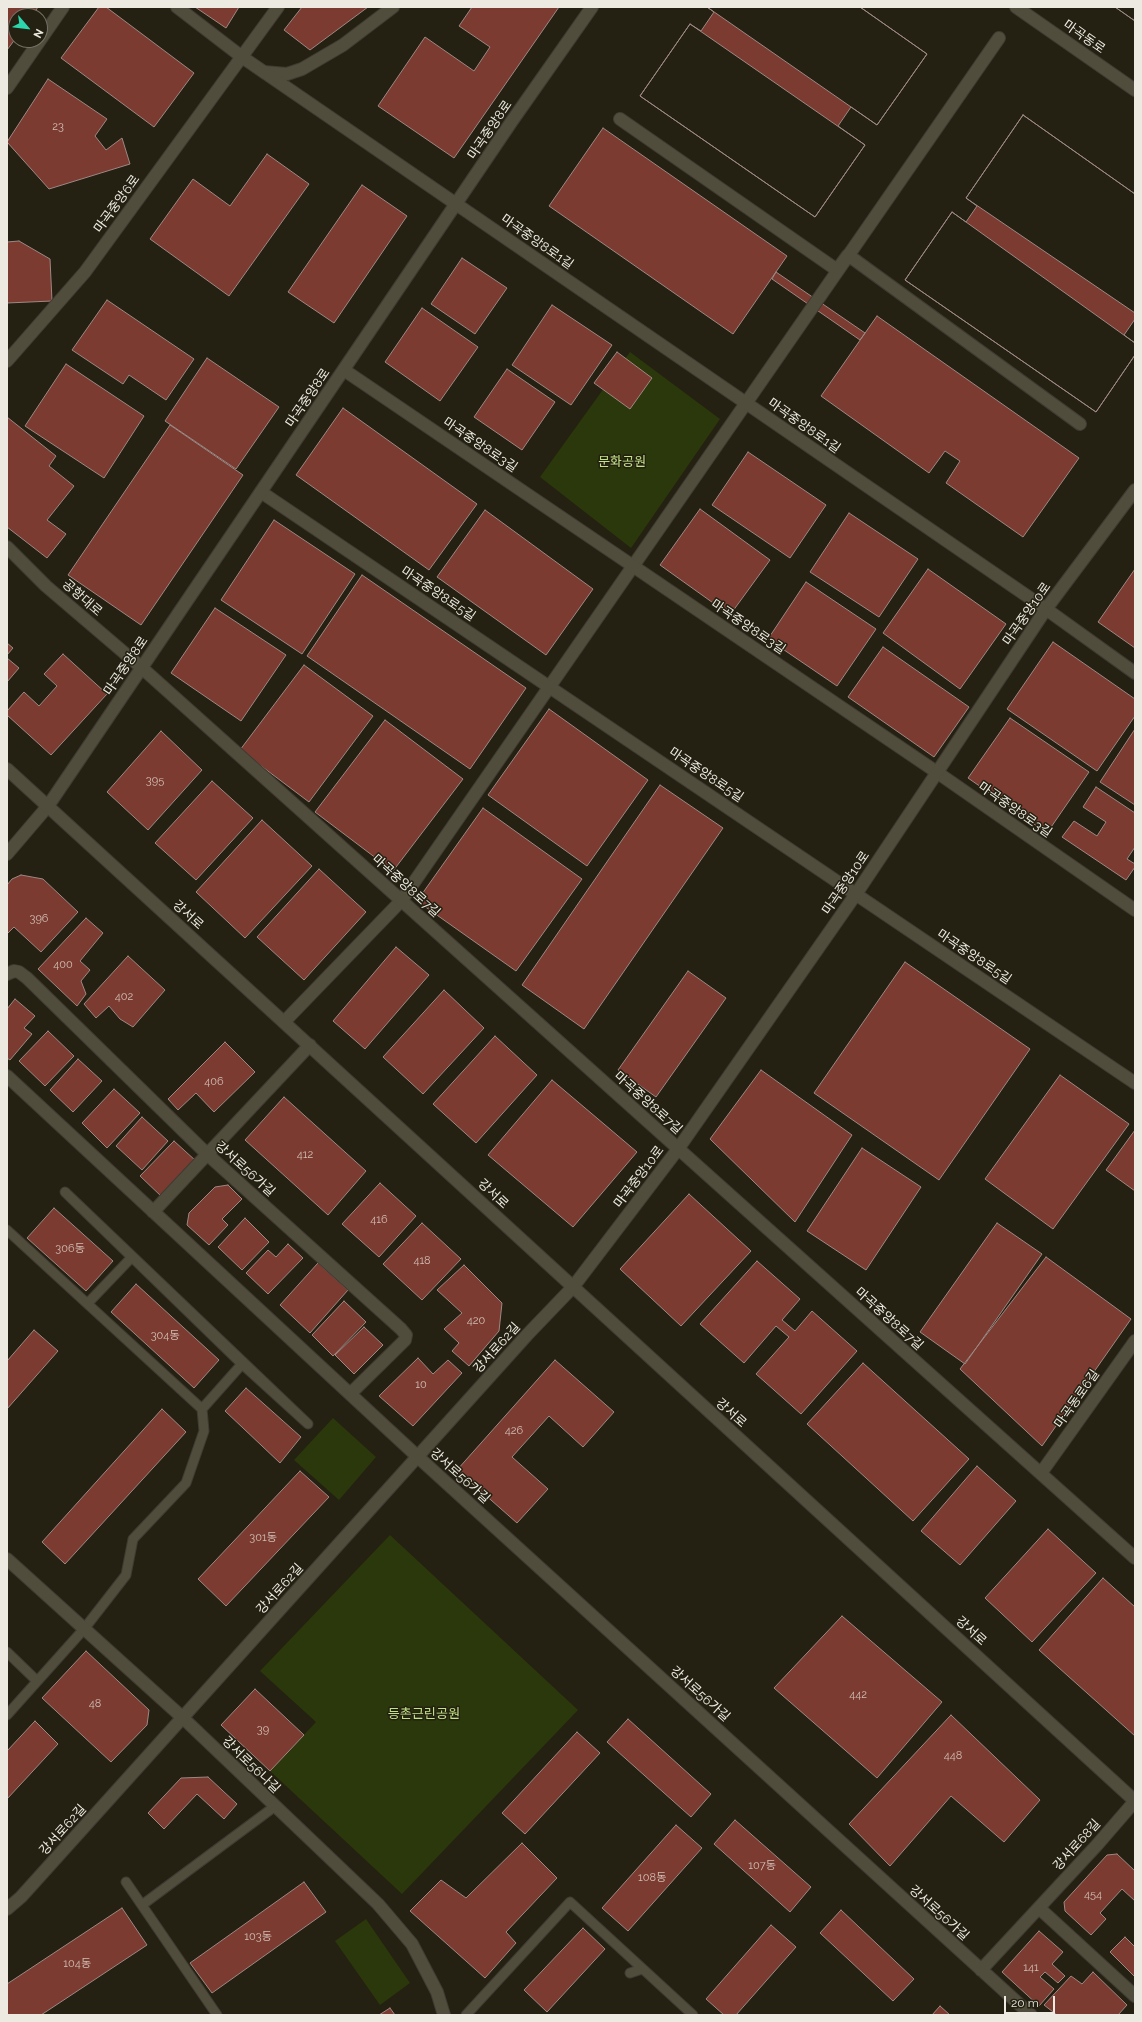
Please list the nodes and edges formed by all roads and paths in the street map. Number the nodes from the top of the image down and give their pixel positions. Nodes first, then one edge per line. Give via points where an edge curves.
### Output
1 (63, 7) edge
2 (177, 7) edge
3 (278, 7) edge
4 (393, 7) edge
5 (592, 7) edge
6 (1016, 7) edge
7 (999, 38) dead end
8 (242, 57) junction
9 (264, 72) junction
10 (7, 88) edge
11 (1135, 90) edge
12 (620, 119) dead end
13 (456, 203) junction
14 (848, 255) junction
15 (837, 270) junction
16 (7, 361) edge
17 (344, 370) junction
18 (745, 402) junction
19 (1080, 424) dead end
20 (1135, 490) edge
21 (261, 492) junction
22 (7, 546) edge
23 (632, 565) junction
24 (1046, 609) junction
25 (142, 668) junction
26 (1135, 673) edge
27 (549, 686) junction
28 (7, 769) edge
29 (938, 773) junction
30 (48, 806) junction
31 (7, 854) edge
32 (856, 894) junction
33 (401, 900) junction
34 (1135, 910) edge
35 (7, 974) edge
36 (284, 1022) junction
37 (310, 1045) junction
38 (7, 1076) edge
39 (1135, 1083) edge
40 (678, 1149) junction
41 (207, 1154) junction
42 (153, 1212) junction
43 (7, 1230) edge
44 (132, 1257) junction
45 (573, 1287) junction
46 (88, 1303) junction
47 (1135, 1341) edge
48 (242, 1364) junction
49 (350, 1394) junction
50 (202, 1409) junction
51 (418, 1457) junction
52 (1041, 1473) junction
53 (1135, 1558) edge
54 (7, 1559) edge
55 (84, 1629) junction
56 (7, 1652) edge
57 (37, 1681) junction
58 (7, 1715) edge
59 (183, 1718) junction
60 (1135, 1801) edge
61 (274, 1807) junction
62 (126, 1882) dead end
63 (142, 1905) junction
64 (1039, 1908) junction
65 (7, 1909) edge
66 (642, 1969) junction
67 (981, 1970) junction
68 (630, 1973) dead end
69 (1135, 1996) edge
70 (217, 2015) edge
71 (444, 2015) edge
72 (466, 2015) edge
73 (693, 2015) edge
74 (1031, 2015) edge

1 - 10 street
2 - 8 street
3 - 8 street, 마곡중앙6로
4 - 9 street via 343,45 302,69 287,74
5 - 13 street, 마곡중앙8로
6 - 11 street, 마곡동로
7 - 14 street
8 - 9 street
8 - 16 street, 마곡중앙6로 via 85,272
9 - 13 street
12 - 15 street
13 - 17 street, 마곡중앙8로
13 - 18 street, 마곡중앙8로1길
14 - 15 street
14 - 19 street
15 - 18 street
17 - 21 street, 마곡중앙8로
17 - 23 street, 마곡중앙8로3길
18 - 23 street
18 - 24 street, 마곡중앙8로1길
20 - 24 street, 마곡중앙10로
21 - 25 street, 마곡중앙8로
21 - 27 street, 마곡중앙8로5길
22 - 25 street, 공항대로 via 46,586
23 - 27 street
23 - 29 street, 마곡중앙8로3길
24 - 26 street, 마곡중앙8로1길
24 - 29 street, 마곡중앙10로
25 - 30 street, 마곡중앙8로
25 - 33 street, 마곡중앙8로7길
27 - 32 street, 마곡중앙8로5길
27 - 33 street
28 - 30 street, 강서로
29 - 32 street, 마곡중앙10로
29 - 34 street, 마곡중앙8로3길
30 - 31 street
30 - 36 street, 강서로
32 - 39 street, 마곡중앙8로5길
32 - 40 street, 마곡중앙10로
33 - 36 street
33 - 40 street, 마곡중앙8로7길
35 - 41 street, 강서로56가길 via 14,971 27,978
36 - 37 street, 강서로
37 - 41 street
37 - 45 street, 강서로
38 - 42 street, 강서로56가길
40 - 45 street, 마곡중앙10로
40 - 52 street, 마곡중앙8로7길
41 - 42 street
41 - 49 street, 강서로56가길 via 406,1335 405,1340
42 - 49 street, 강서로56가길
43 - 46 lane
44 - 46 lane
44 - 48 lane
44 - 48 lane via 68,1195 308,1424
45 - 51 street, 강서로62길
45 - 60 street, 강서로
46 - 50 lane
47 - 52 street, 마곡동로6길
48 - 50 lane
49 - 51 street, 강서로56가길
50 - 55 lane via 204,1431 186,1483 133,1539 126,1575
51 - 59 street, 강서로62길
51 - 67 street, 강서로56가길
52 - 53 street, 마곡중앙8로7길
54 - 55 street, 강서로56나길
55 - 57 lane
55 - 59 street, 강서로56나길
56 - 57 lane
57 - 58 lane
59 - 61 street, 강서로56나길
59 - 65 street, 강서로62길 via 21,1898
60 - 64 street, 강서로68길
61 - 63 lane
61 - 71 street, 강서로56나길 via 378,1904 412,1944 437,1992
62 - 63 lane
63 - 70 lane
64 - 67 street, 강서로68길
64 - 69 street
66 - 68 lane
66 - 72 lane via 570,1902
66 - 73 lane
67 - 74 street, 강서로56가길

